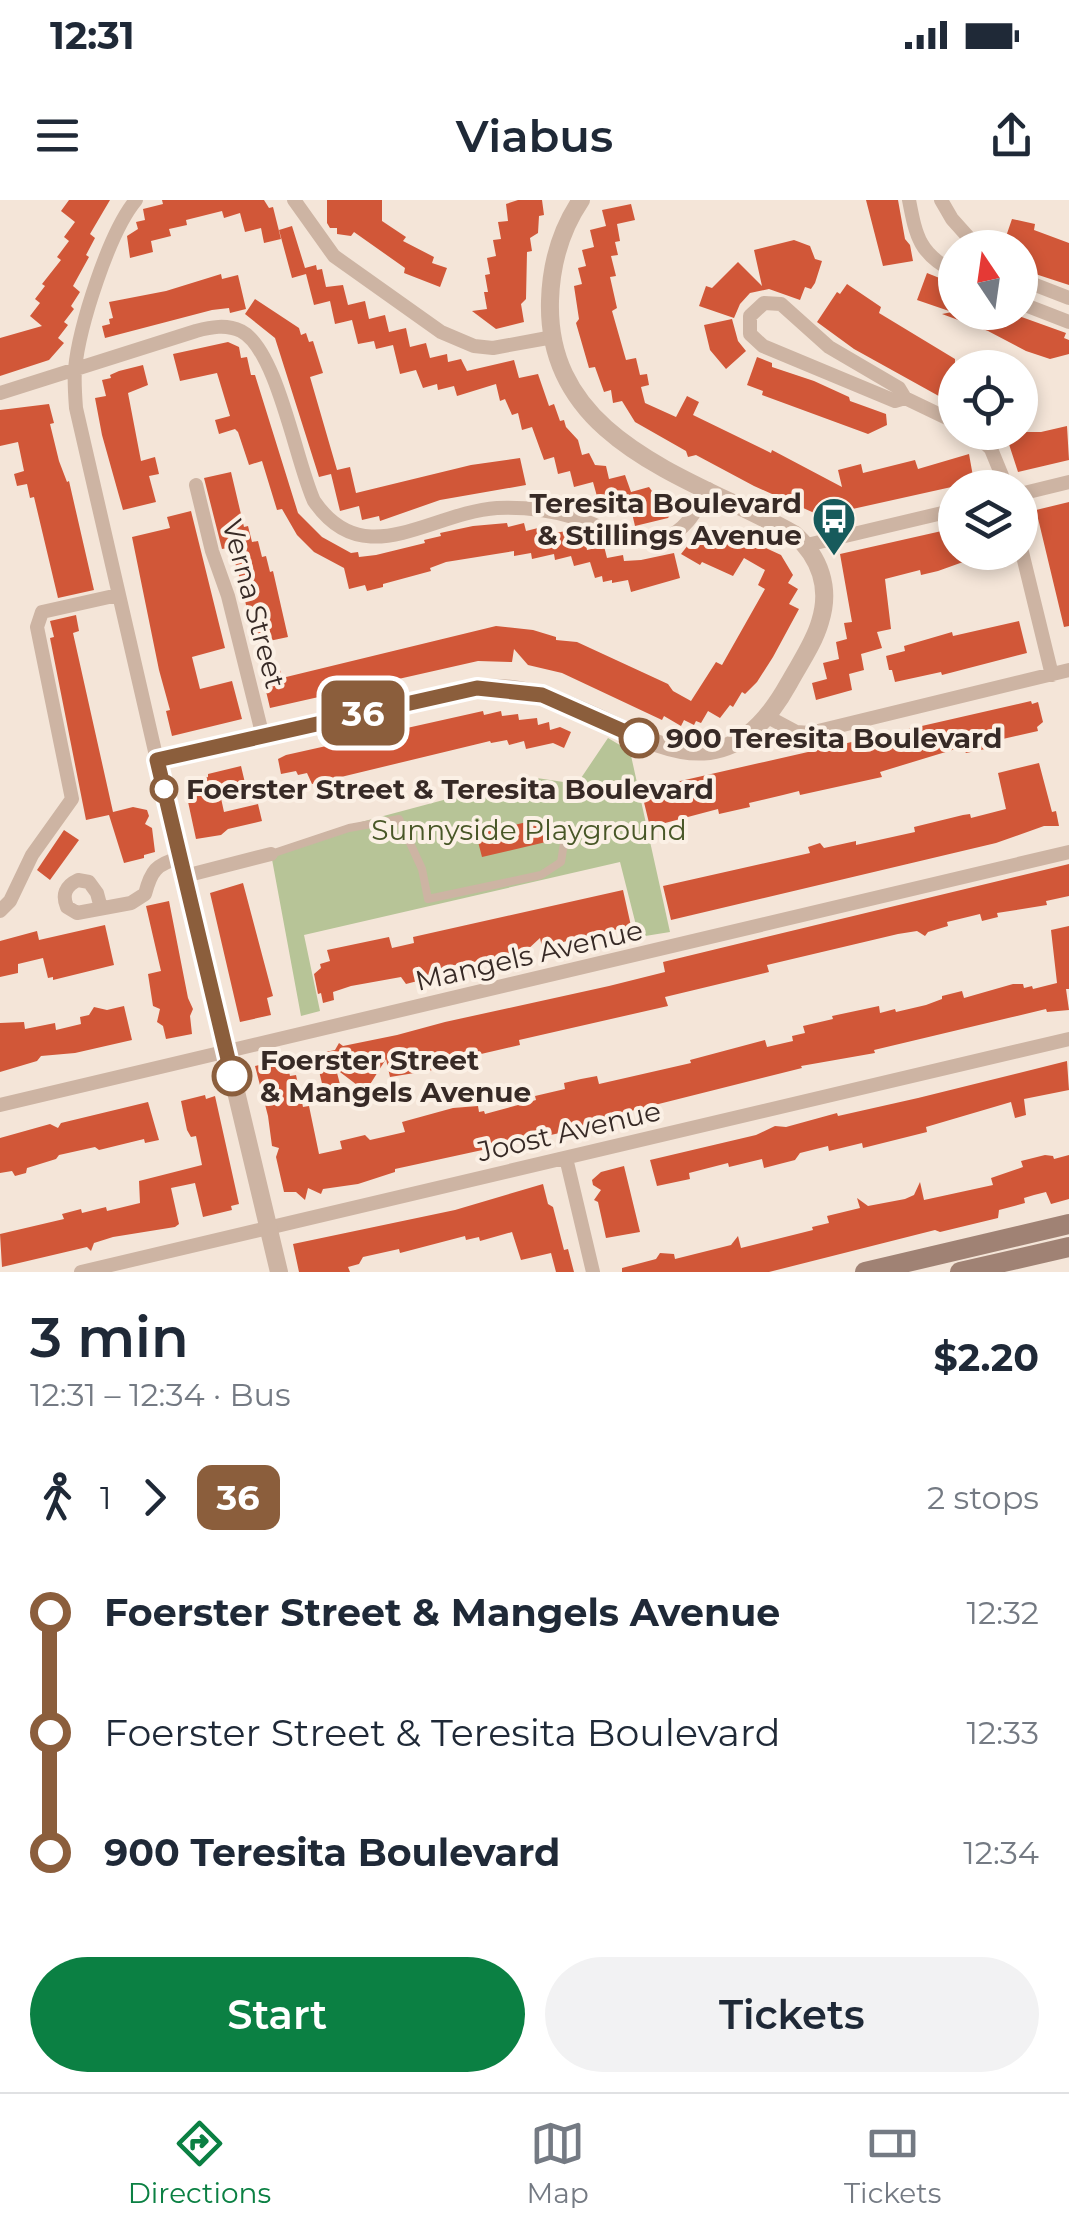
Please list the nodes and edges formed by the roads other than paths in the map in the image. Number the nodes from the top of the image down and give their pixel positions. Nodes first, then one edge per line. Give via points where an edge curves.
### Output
1 (136, 200) edge
2 (294, 200) edge
3 (581, 200) edge
4 (910, 200) edge
5 (941, 200) edge
6 (960, 230) edge
7 (938, 264) edge
8 (1038, 286) edge
9 (1069, 298) edge
10 (1038, 309) edge
11 (1069, 322) edge
12 (554, 337) junction
13 (75, 369) junction
14 (0, 393) edge
15 (905, 398) junction
16 (938, 414) edge
17 (1069, 482) edge
18 (196, 484) dead end
19 (708, 489) junction
20 (1038, 490) edge
21 (938, 514) edge
22 (807, 546) junction
23 (1026, 570) edge
24 (118, 595) junction
25 (1069, 670) edge
26 (1052, 675) junction
27 (768, 716) junction
28 (263, 737) junction
29 (157, 760) junction
30 (546, 821) dead end
31 (1069, 852) edge
32 (271, 854) joint
33 (182, 867) junction
34 (101, 908) dead end
35 (0, 911) edge
36 (1069, 1039) edge
37 (226, 1051) junction
38 (0, 1104) edge
39 (566, 1158) junction
40 (1069, 1224) edge
41 (268, 1228) junction
42 (1069, 1246) edge
43 (965, 1248) junction
44 (965, 1271) edge
45 (81, 1272) edge
46 (278, 1272) edge
47 (593, 1272) edge
48 (865, 1272) edge

1 - 13 street via 116,229
2 - 12 street via 334,256 441,332 493,348
3 - 12 street via 554,264
4 - 7 street via 924,250
5 - 6 street
8 - 9 street
10 - 11 street
12 - 19 street via 570,384 613,437
13 - 14 street
13 - 19 street via 212,327 242,332 269,366 314,501 336,526 370,539 499,508 547,511 635,539 662,538 689,521
13 - 24 street via 79,429
15 - 15 street via 899,388 829,348 781,304 764,304 750,316 750,334 763,346 894,401
15 - 16 street
17 - 20 street
18 - 28 street, Verna Street
19 - 22 street
21 - 22 street
22 - 27 street via 822,575 824,611
23 - 26 street
24 - 29 street
24 - 35 street via 38,618 70,804
25 - 26 street
26 - 27 street via 810,733
27 - 28 street via 726,745 696,752 655,745 542,695 488,688
28 - 29 street
29 - 33 street
30 - 32 lane via 564,843 554,868 428,899 399,818
31 - 37 street, Mangels Avenue
32 - 33 street
33 - 34 street via 156,867 139,899
33 - 37 street
36 - 39 street, Joost Avenue
37 - 38 street, Mangels Avenue
37 - 41 street
39 - 41 street, Joost Avenue
39 - 47 street
40 - 43 main road
41 - 45 street, Joost Avenue
41 - 46 street
42 - 44 main road
43 - 44 main road
43 - 48 main road

